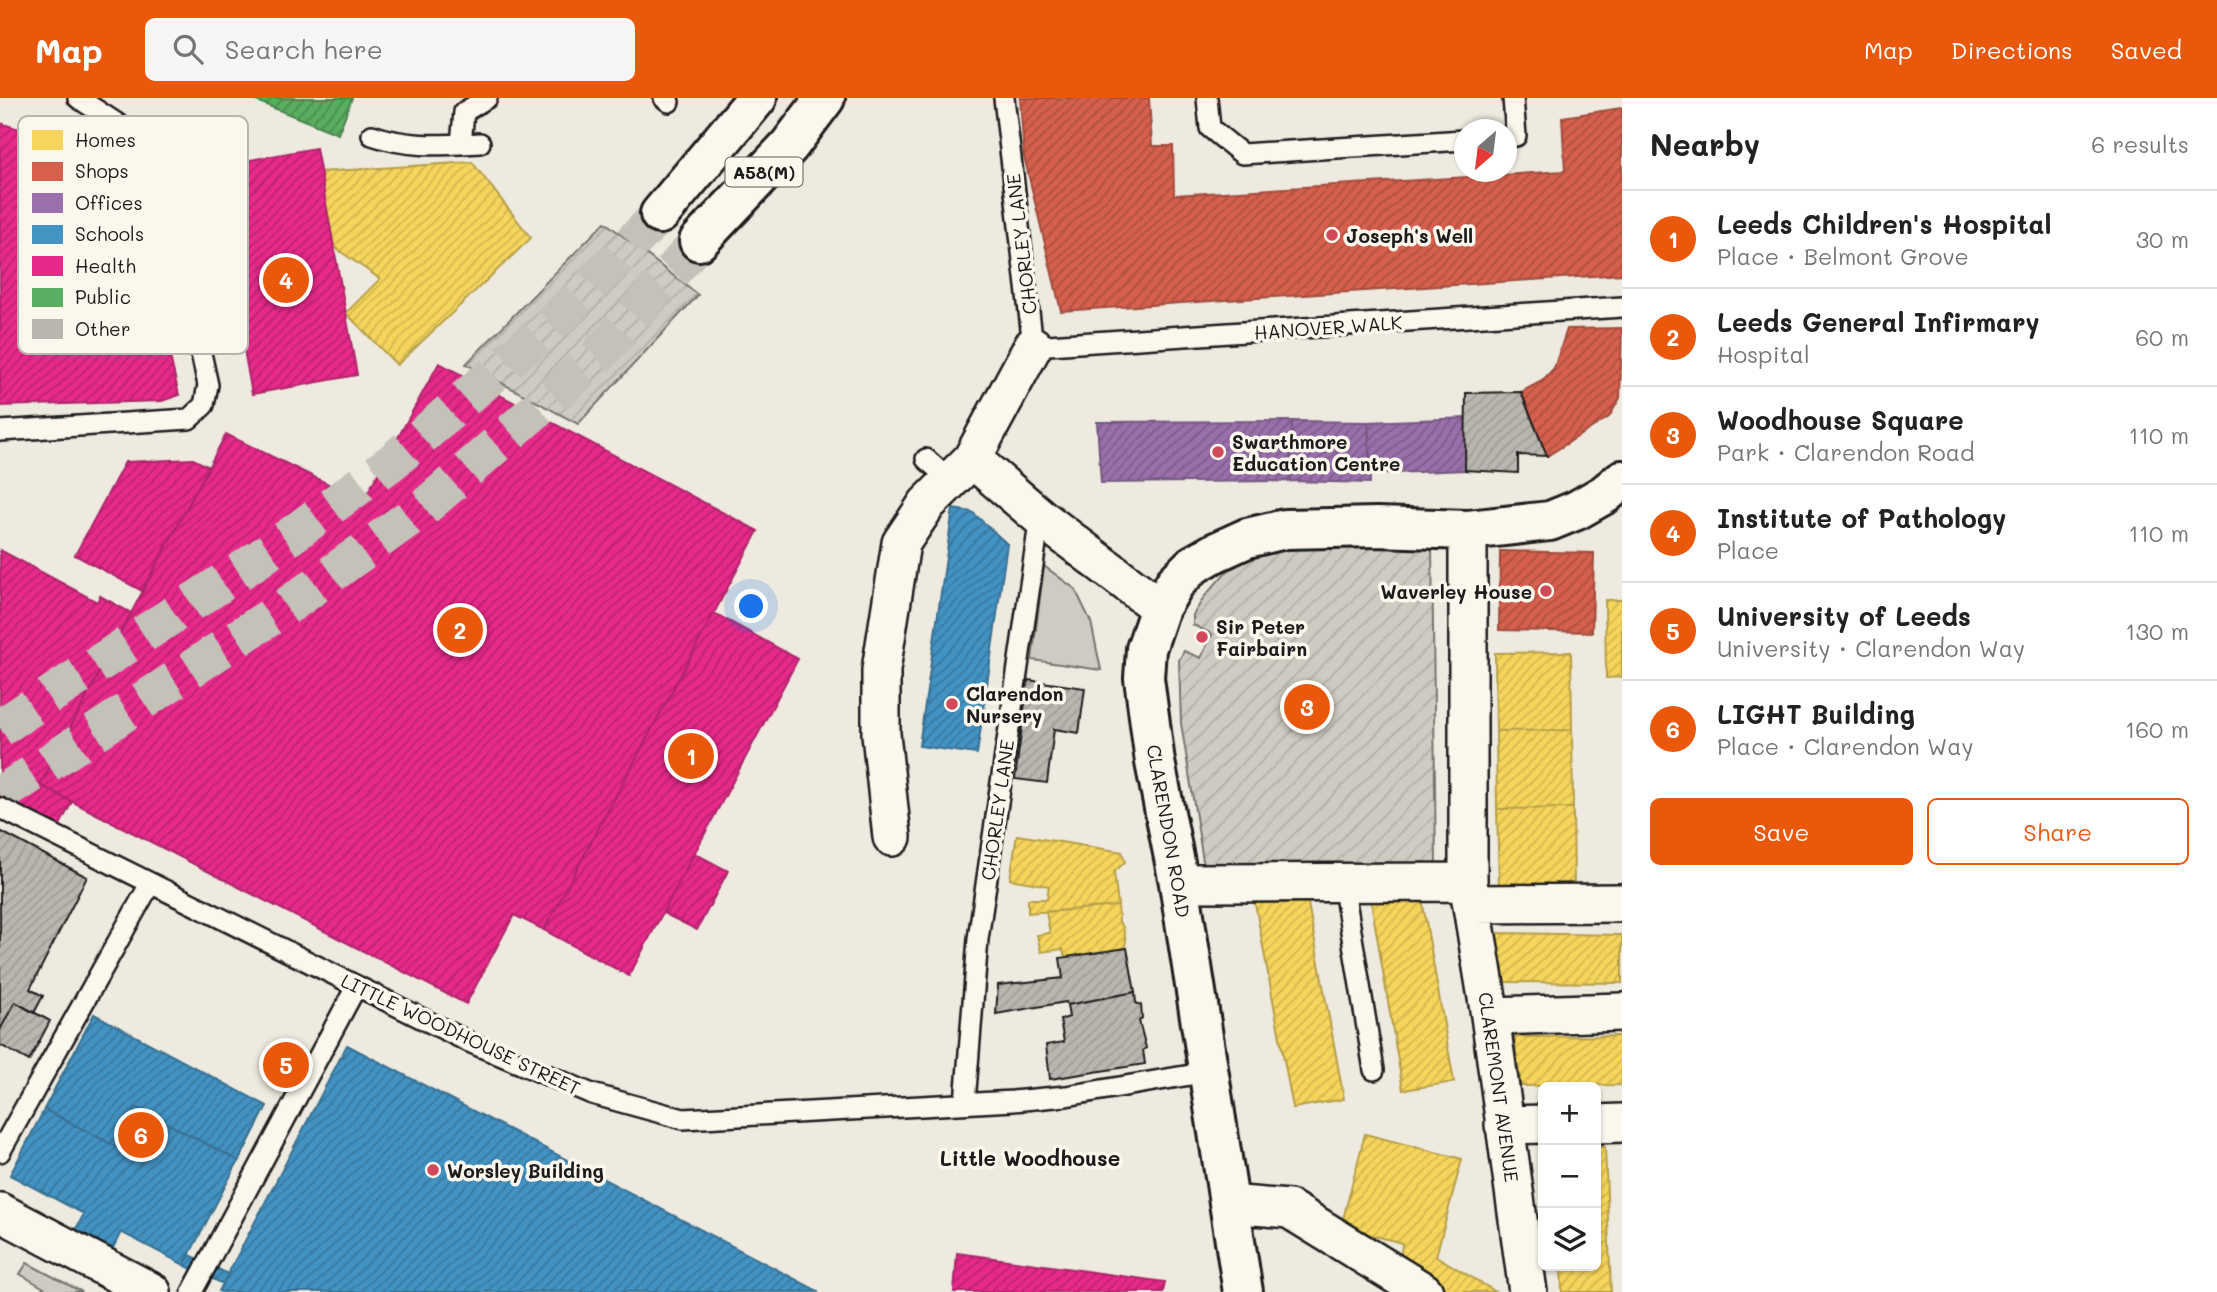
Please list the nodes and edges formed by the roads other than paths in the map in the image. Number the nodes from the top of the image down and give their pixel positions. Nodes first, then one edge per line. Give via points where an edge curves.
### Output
1 (78, 98) edge
2 (487, 98) edge
3 (757, 98) edge
4 (825, 98) edge
5 (1004, 98) edge
6 (1207, 98) edge
7 (1513, 98) edge
8 (106, 116) edge
9 (1515, 119) edge
10 (372, 135) dead end
11 (1454, 141) edge
12 (660, 214) tunnel mouth
13 (699, 241) tunnel mouth
14 (1622, 307) edge
15 (1033, 346) junction
16 (201, 354) edge
17 (0, 431) edge
18 (950, 466) junction
19 (1622, 480) edge
20 (1040, 517) junction
21 (1468, 530) junction
22 (1160, 608) junction
23 (0, 808) edge
24 (892, 837) dead end
25 (1179, 883) junction
26 (1343, 883) junction
27 (150, 884) junction
28 (1470, 893) junction
29 (1622, 903) edge
30 (356, 987) junction
31 (1622, 1012) edge
32 (1490, 1016) junction
33 (1374, 1070) dead end
34 (1208, 1072) junction
35 (965, 1103) junction
36 (1622, 1123) edge
37 (1538, 1124) edge
38 (1601, 1124) edge
39 (1504, 1125) junction
40 (0, 1152) edge
41 (1229, 1204) junction
42 (0, 1212) edge
43 (152, 1292) edge
44 (192, 1292) edge
45 (1243, 1292) edge
46 (1424, 1292) edge
47 (1528, 1292) edge

1 - 8 lane
2 - 10 lane via 464,112 470,144 419,145
3 - 12 main road, A58(M)
4 - 13 main road, A58(M) via 789,146
5 - 15 lane, CHORLEY LANE
6 - 11 lane via 1210,128 1242,154
7 - 9 lane
14 - 15 lane, HANOVER WALK
15 - 18 street
16 - 17 lane via 208,385 204,405 189,419
18 - 20 street
18 - 24 street via 901,543 881,670 881,734
19 - 21 main road, CLARENDON ROAD via 1577,510 1550,521
20 - 22 street
20 - 35 lane, CHORLEY LANE via 978,939
21 - 22 main road, CLARENDON ROAD via 1285,529 1247,538 1193,565
21 - 28 street, CLAREMONT AVENUE
22 - 25 main road, CLARENDON ROAD via 1143,665 1155,762
23 - 27 lane, LITTLE WOODHOUSE STREET
25 - 26 street
25 - 34 main road, CLARENDON ROAD
26 - 28 street
26 - 33 lane
27 - 30 lane, LITTLE WOODHOUSE STREET
27 - 40 lane via 77,1030
28 - 29 street
28 - 32 street, CLAREMONT AVENUE
30 - 35 lane, LITTLE WOODHOUSE STREET via 527,1069 592,1094 684,1119
30 - 44 lane
31 - 32 street
32 - 39 street, CLAREMONT AVENUE
34 - 35 lane, LITTLE WOODHOUSE STREET via 1066,1096
34 - 41 main road, CLARENDON ROAD
36 - 38 street
37 - 39 street
39 - 47 street, CLAREMONT AVENUE
41 - 45 main road, CLARENDON ROAD
41 - 46 street via 1289,1209
42 - 43 street

